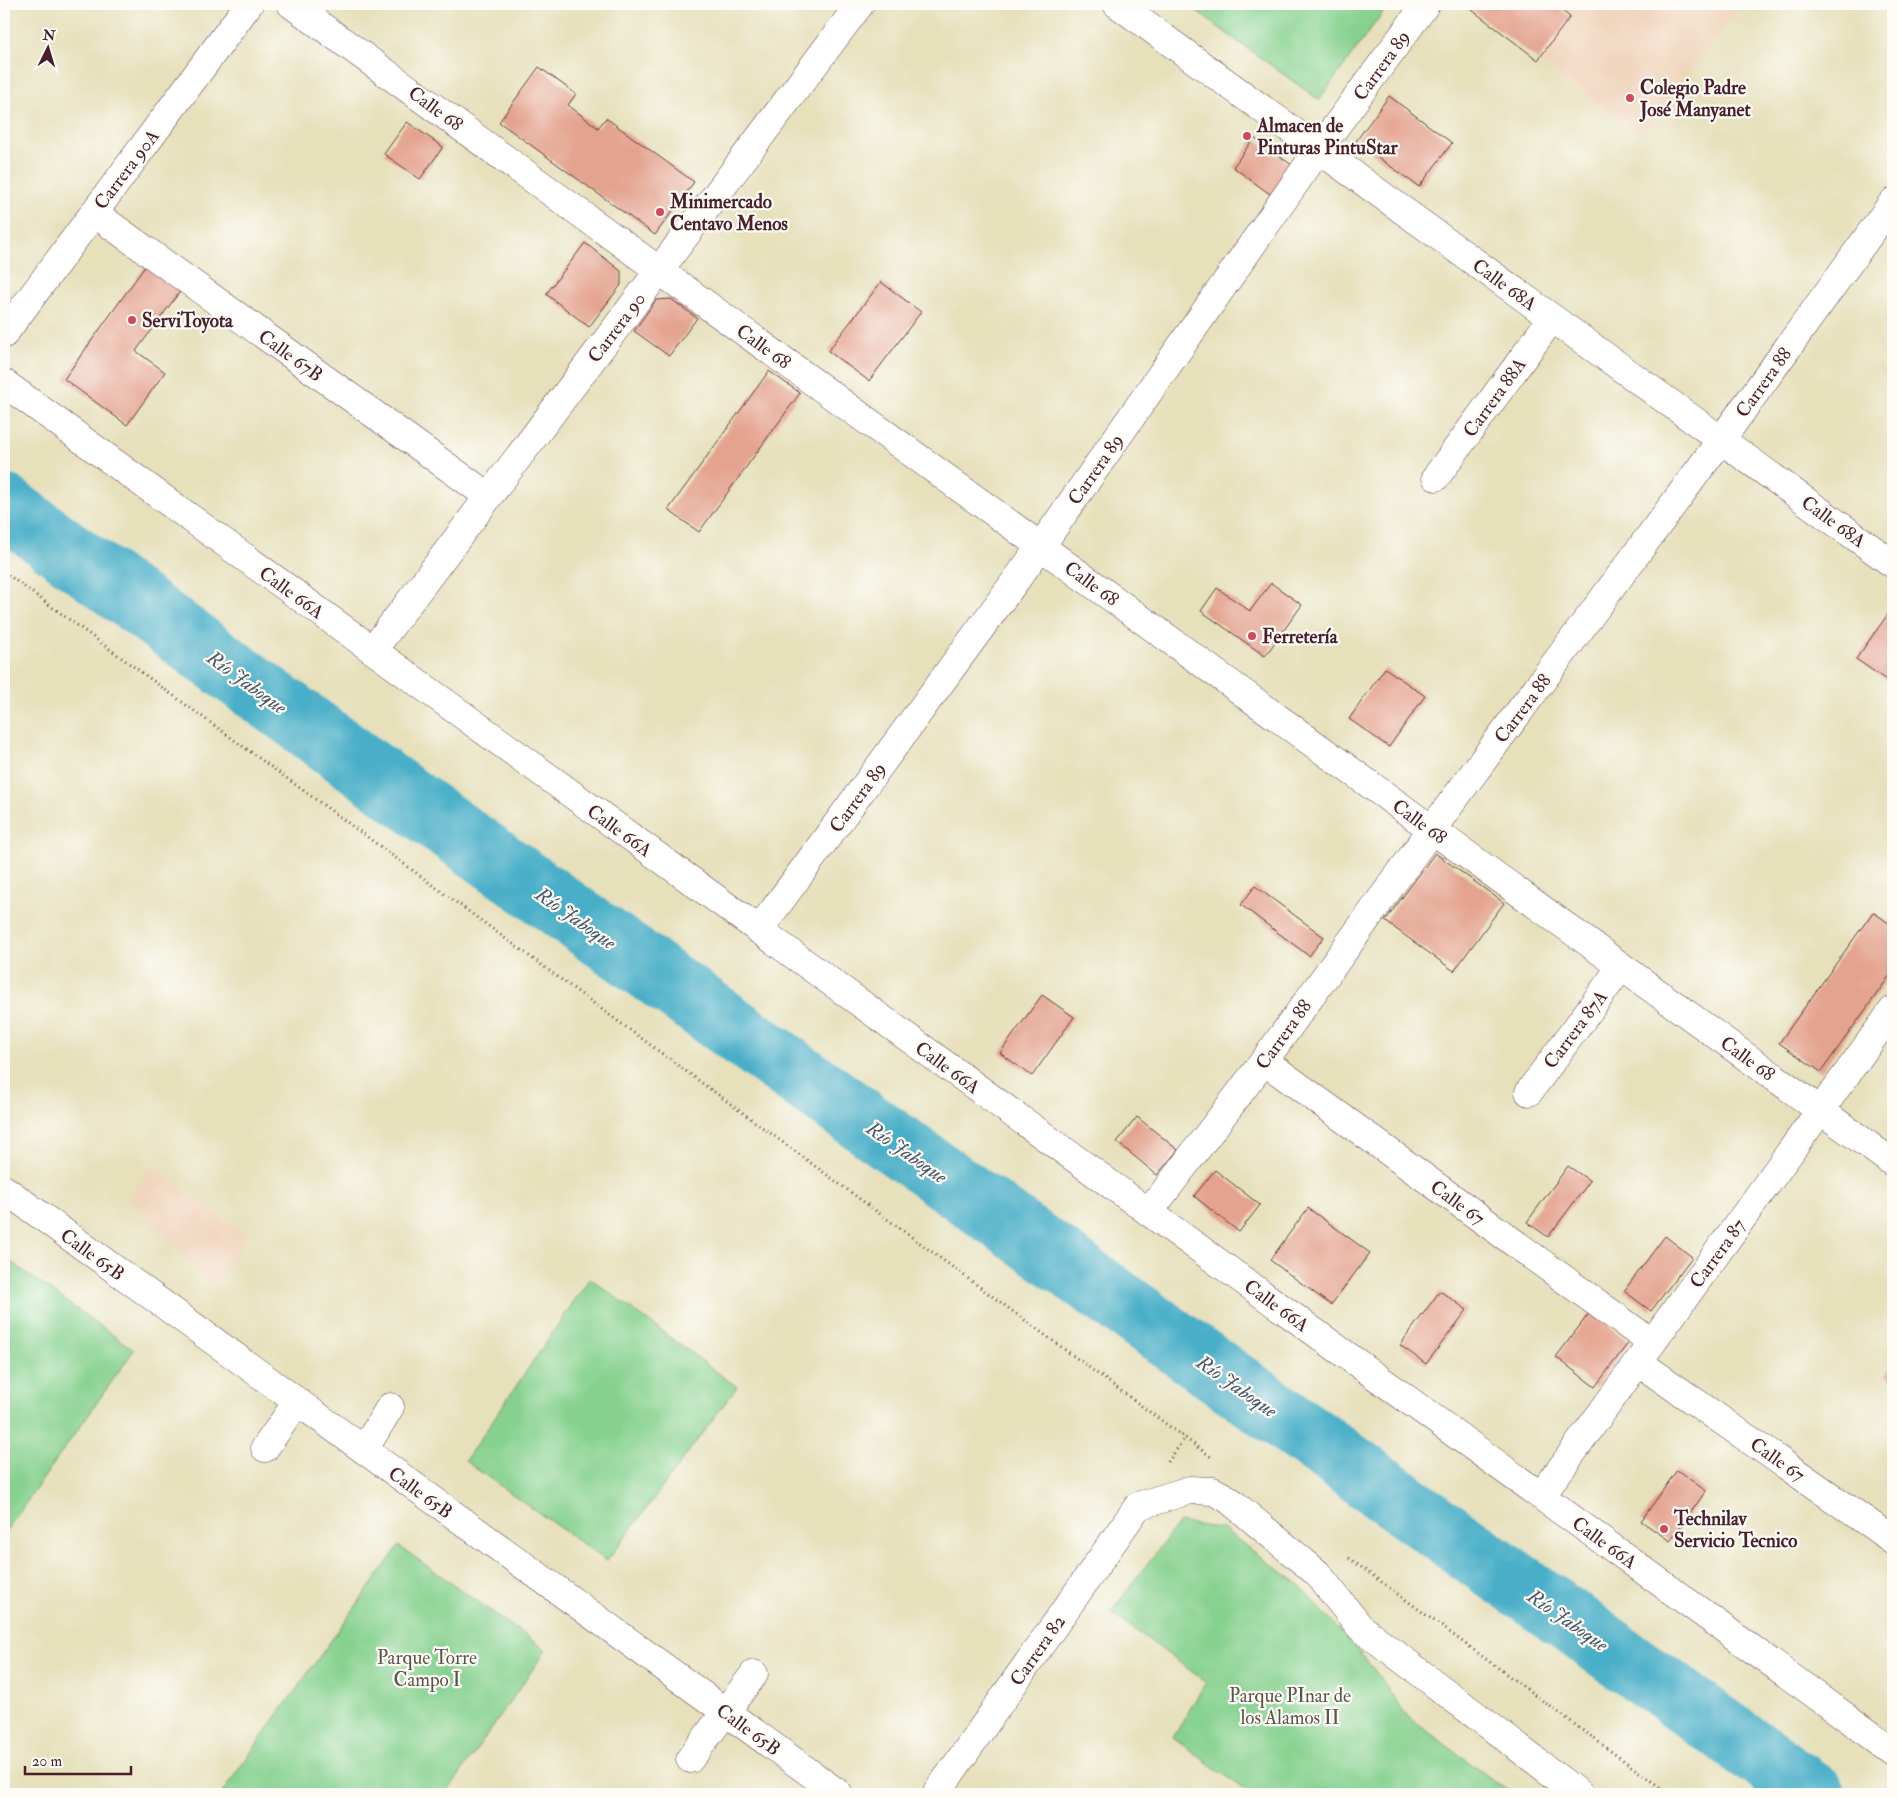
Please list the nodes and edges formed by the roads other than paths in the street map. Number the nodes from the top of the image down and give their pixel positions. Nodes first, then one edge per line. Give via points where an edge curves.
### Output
1 (249, 4) edge
2 (291, 4) edge
3 (860, 4) edge
4 (1117, 4) edge
5 (1426, 4) edge
6 (1319, 149) junction
7 (1893, 202) edge
8 (94, 213) junction
9 (660, 270) junction
10 (1552, 318) junction
11 (4, 334) edge
12 (4, 384) edge
13 (1721, 440) junction
14 (1436, 477) dead end
15 (488, 496) junction
16 (1041, 546) junction
17 (1893, 564) edge
18 (372, 650) junction
19 (1432, 829) junction
20 (759, 930) junction
21 (1622, 967) junction
22 (1893, 1010) edge
23 (1264, 1061) junction
24 (1529, 1092) dead end
25 (1820, 1110) junction
26 (1893, 1163) edge
27 (4, 1190) edge
28 (1148, 1212) junction
29 (1645, 1352) junction
30 (297, 1402) junction
31 (390, 1407) dead end
32 (265, 1448) dead end
33 (364, 1450) junction
34 (1541, 1496) junction
35 (1893, 1540) edge
36 (754, 1674) dead end
37 (725, 1711) junction
38 (1893, 1751) edge
39 (690, 1759) dead end
40 (839, 1794) edge
41 (936, 1794) edge
42 (1579, 1794) edge

1 - 8 street, Carrera 90A
2 - 9 street, Calle 68
3 - 9 street, Carrera 90
4 - 6 street, Calle 68A
5 - 6 street, Carrera 89
6 - 10 street, Calle 68A
6 - 16 street, Carrera 89
7 - 13 street, Carrera 88
8 - 11 street, Carrera 90A
8 - 15 street, Calle 67B
9 - 15 street, Carrera 90
9 - 16 street, Calle 68
10 - 13 street, Calle 68A
10 - 14 street, Carrera 88A
12 - 18 street, Calle 66A
13 - 17 street, Calle 68A
13 - 19 street, Carrera 88
15 - 18 street, Carrera 90
16 - 19 street, Calle 68
16 - 20 street, Carrera 89
18 - 20 street, Calle 66A
19 - 21 street, Calle 68
19 - 23 street, Carrera 88
20 - 28 street, Calle 66A
21 - 24 street, Carrera 87A
21 - 25 street, Calle 68
22 - 25 street, Carrera 87
23 - 28 street, Carrera 88
23 - 29 street, Calle 67
25 - 26 street, Calle 68
25 - 29 street, Carrera 87
27 - 30 street, Calle 65B
28 - 34 street, Calle 66A
29 - 34 street, Carrera 87
29 - 35 street, Calle 67
30 - 32 street
30 - 33 street, Calle 65B
31 - 33 street
33 - 37 street, Calle 65B
34 - 38 street, Calle 66A
36 - 37 street
37 - 39 street
37 - 40 street, Calle 65B
41 - 42 street, Carrera 82 via 1138,1506 1190,1490 1213,1491 1228,1499 1317,1573 1360,1627

